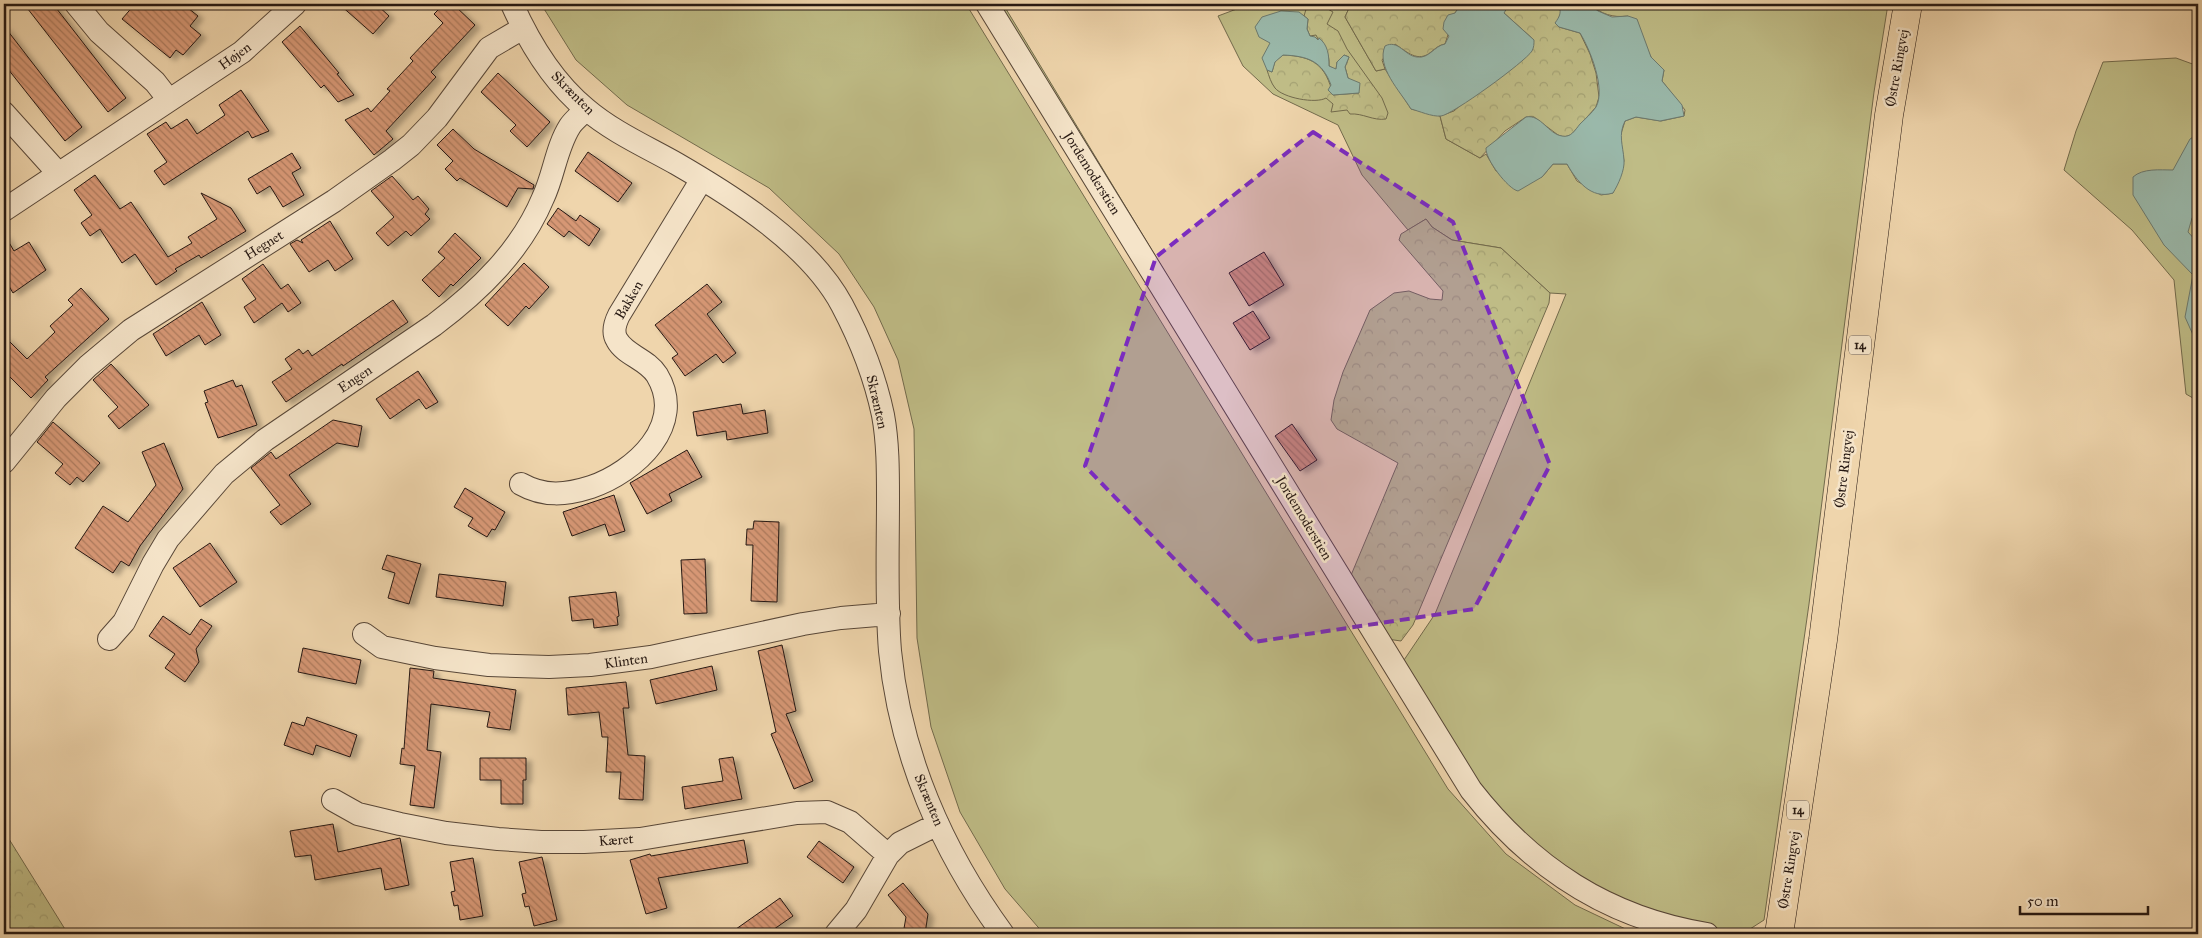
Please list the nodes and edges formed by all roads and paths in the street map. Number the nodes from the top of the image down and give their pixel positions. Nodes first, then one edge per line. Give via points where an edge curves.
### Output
1 (76, 4) edge
2 (295, 4) edge
3 (512, 4) edge
4 (987, 4) edge
5 (1908, 4) edge
6 (523, 28) junction
7 (169, 100) junction
8 (586, 109) junction
9 (4, 113) edge
10 (58, 173) junction
11 (702, 179) junction
12 (4, 210) edge
13 (4, 462) edge
14 (521, 484) dead end
15 (889, 614) junction
16 (364, 634) dead end
17 (108, 639) dead end
18 (333, 800) dead end
19 (938, 824) junction
20 (888, 855) junction
21 (836, 934) edge
22 (1003, 934) edge
23 (1707, 934) edge
24 (1779, 934) edge

1 - 7 street via 99,32 155,82
2 - 7 street, Højen via 242,52
3 - 6 street, Skrænten
4 - 23 street, Jordemoderstien via 1476,796 1510,836 1576,886 1627,912
5 - 24 main road, Østre Ringvej / 14 via 1889,115 1823,640
6 - 8 street, Skrænten via 546,64
6 - 13 street, Hegnet via 489,48 437,118 392,160 334,201 138,325 109,348 56,398
7 - 10 street, Højen
8 - 11 street, Skrænten
8 - 17 street, Engen via 567,132 538,209 495,272 447,315 265,440 224,474 168,539 124,622
9 - 10 street
10 - 12 street, Højen
11 - 14 street, Bakken via 614,328 620,344 647,363 664,390 666,413 655,439 633,465 594,486 568,493 547,494
11 - 15 street, Skrænten via 779,232 804,256 840,301 854,331 874,380 883,417 888,472
15 - 16 street, Klinten via 803,624 651,657 549,667 489,665 435,658 382,647
15 - 19 street, Skrænten via 890,650 901,719 924,795
18 - 20 street, Kæret via 358,814 400,824 498,840 540,842 640,839 797,813 827,812 850,822
19 - 20 street via 900,843
19 - 22 street, Skrænten via 972,889
20 - 21 street via 856,910

